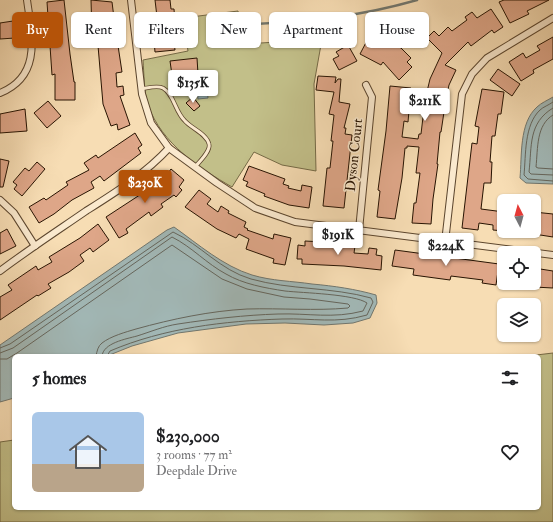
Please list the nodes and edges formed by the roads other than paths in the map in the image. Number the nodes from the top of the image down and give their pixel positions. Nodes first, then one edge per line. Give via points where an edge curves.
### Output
1 (27, 0) edge
2 (131, 0) edge
3 (553, 18) edge
4 (366, 85) dead end
5 (141, 89) junction
6 (0, 93) edge
7 (169, 148) junction
8 (195, 167) junction
9 (0, 200) edge
10 (359, 230) junction
11 (445, 242) junction
12 (34, 246) junction
13 (553, 254) edge
14 (0, 271) edge

1 - 6 street via 32,38 28,68 20,80
2 - 5 street
3 - 11 street via 487,58 472,74 462,94
4 - 10 street, Dyson Court via 372,97
5 - 7 street via 151,123
5 - 8 lane via 164,89 169,93 184,121 205,137 209,148
7 - 8 street
7 - 12 street via 136,178
8 - 10 street via 255,208 295,222
9 - 12 street via 14,213
10 - 11 street
11 - 13 street
12 - 14 street

